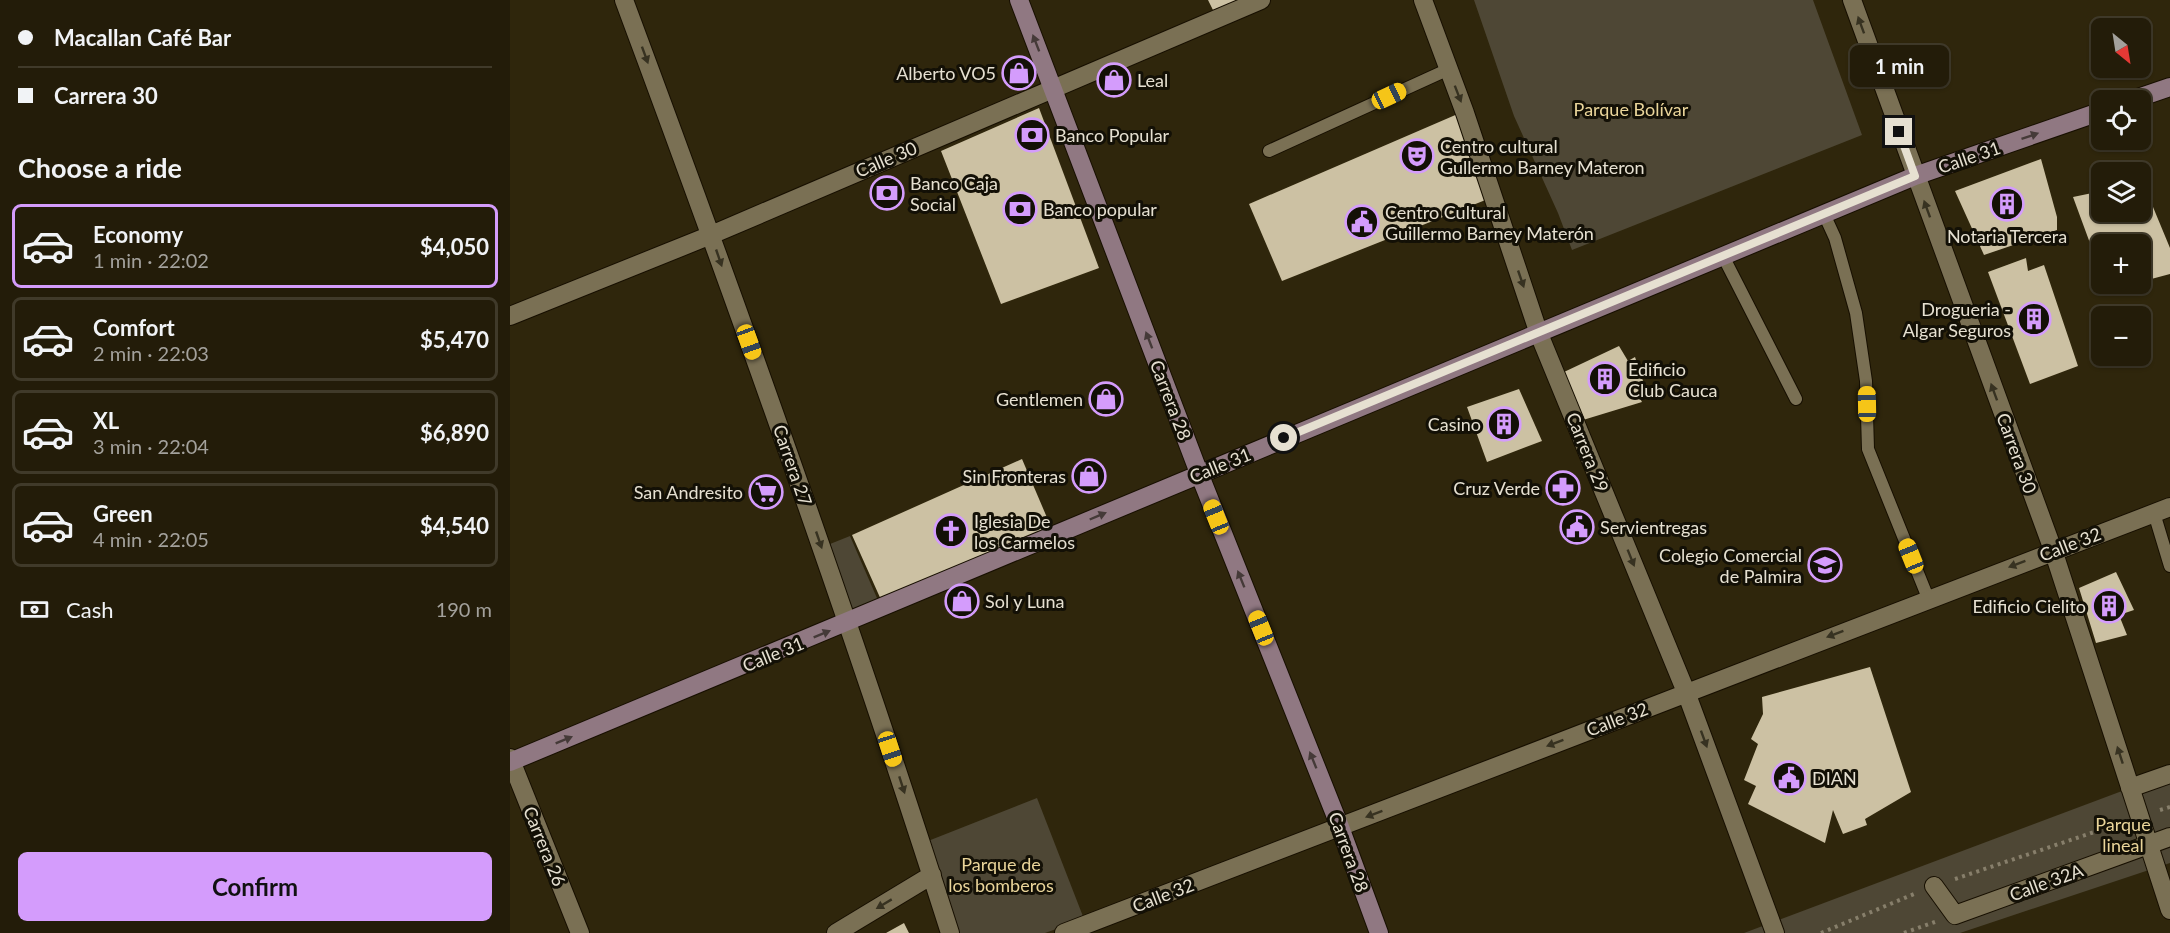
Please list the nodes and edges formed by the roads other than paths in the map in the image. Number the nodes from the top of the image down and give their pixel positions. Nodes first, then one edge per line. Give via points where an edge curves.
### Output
1 (624, 0) edge
2 (1019, 0) edge
3 (1261, 0) edge
4 (1423, 0) edge
5 (1852, 0) edge
6 (1449, 69) junction
7 (1053, 87) junction
8 (2170, 87) edge
9 (2151, 94) edge
10 (2091, 115) edge
11 (1269, 151) dead end
12 (1915, 176) junction
13 (1824, 214) junction
14 (711, 235) junction
15 (1724, 256) junction
16 (510, 316) edge
17 (1539, 334) junction
18 (1796, 399) dead end
19 (1199, 473) junction
20 (2162, 510) edge
21 (2053, 550) junction
22 (2170, 566) edge
23 (1928, 598) junction
24 (849, 623) junction
25 (1686, 692) junction
26 (510, 760) edge
27 (2170, 774) edge
28 (2130, 788) junction
29 (1340, 827) junction
30 (2170, 837) edge
31 (2149, 845) junction
32 (932, 875) junction
33 (1934, 886) road end
34 (2170, 910) edge
35 (580, 933) edge
36 (836, 933) edge
37 (950, 933) edge
38 (1064, 933) edge
39 (1379, 933) edge
40 (1775, 933) edge

1 -> 14 street, Carrera 27
7 -> 2 main road, Carrera 28
3 - 7 street, Calle 30
4 - 6 street, Carrera 29
12 -> 5 street, Carrera 30
6 - 11 lane
6 -> 17 street, Carrera 29
7 - 14 street, Calle 30
19 -> 7 main road, Carrera 28
8 - 9 main road
12 -> 10 main road, Calle 31
12 - 13 main road, Calle 31
21 -> 12 street, Carrera 30
13 - 15 main road, Calle 31
13 - 23 lane via 1835,238 1856,313 1866,381 1868,449
14 - 16 street, Calle 30
14 -> 24 street, Carrera 27
15 - 17 main road, Calle 31
15 - 18 lane
17 - 19 main road, Calle 31
17 -> 25 street, Carrera 29
24 -> 19 main road, Calle 31
29 -> 19 main road, Carrera 28
20 - 21 street, Calle 32
20 - 22 lane
21 -> 23 street, Calle 32
28 -> 21 street, Carrera 30
23 -> 25 street, Calle 32
26 -> 24 main road, Calle 31
24 -> 32 street, Carrera 27
25 -> 29 street, Calle 32
25 -> 40 street, Carrera 29
26 - 35 street, Carrera 26
27 - 28 street
28 - 31 street, Carrera 30
29 - 38 street, Calle 32
29 - 39 main road, Carrera 28
30 - 31 street, Calle 32A
31 - 33 street, Calle 32A via 1955,915
31 - 34 street, Carrera 30
32 -> 36 street
32 - 37 street, Carrera 27

